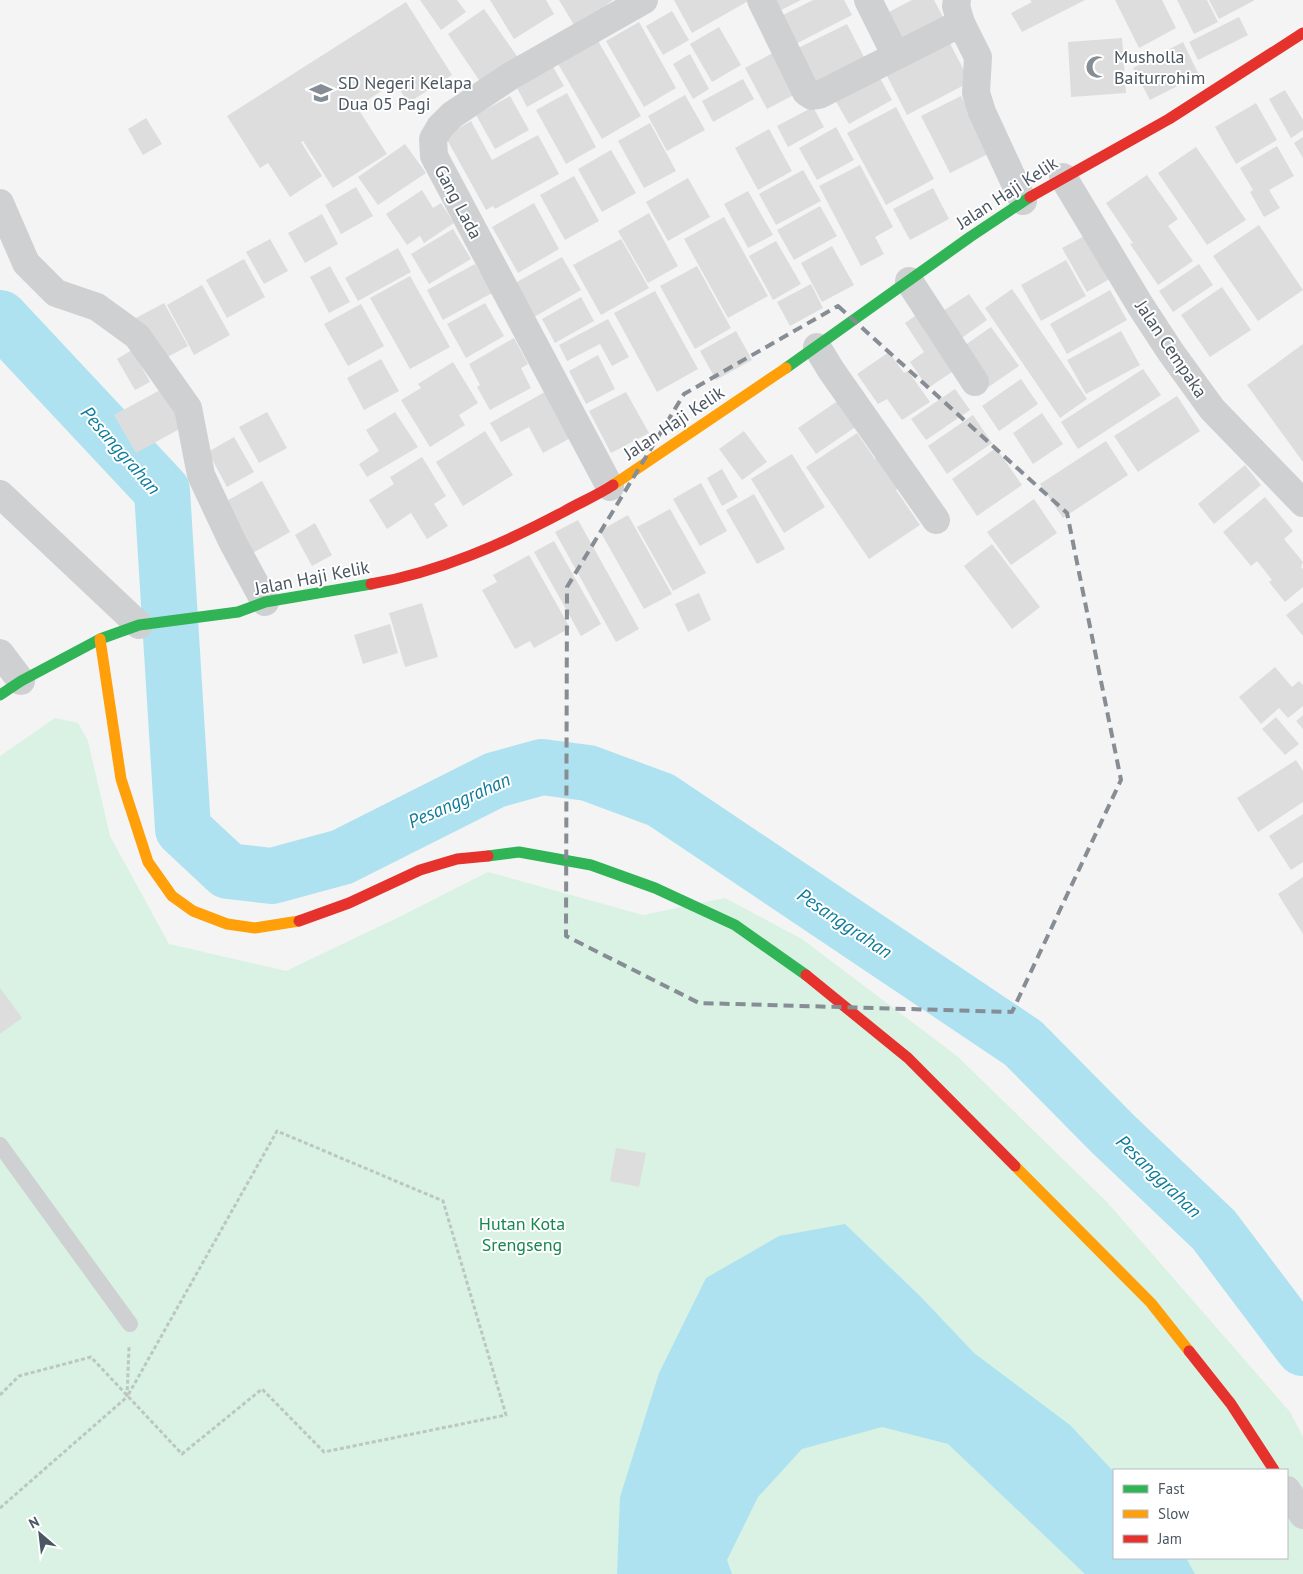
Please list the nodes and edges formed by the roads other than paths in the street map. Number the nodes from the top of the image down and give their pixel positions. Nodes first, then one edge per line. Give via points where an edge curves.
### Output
1 (644, 0) edge
2 (761, 0) edge
3 (868, 0) edge
4 (959, 12) edge
5 (1303, 33) edge
6 (896, 56) junction
7 (1063, 176) junction
8 (1023, 201) junction
9 (0, 203) edge
10 (910, 281) junction
11 (817, 347) junction
12 (975, 382) dead end
13 (610, 487) junction
14 (0, 494) edge
15 (1303, 503) edge
16 (936, 520) dead end
17 (265, 602) junction
18 (145, 623) junction
19 (100, 639) junction
20 (5, 671) edge
21 (0, 1145) edge
22 (130, 1324) road end
23 (1273, 1469) edge
24 (1288, 1492) edge
25 (1303, 1515) edge

1 - 13 street, Gang Lada via 512,76 452,115 433,139 434,156
2 - 6 street via 806,92 812,96
3 - 6 street
4 - 6 street
4 - 8 street via 978,57 976,93 982,112
5 - 7 street, Jalan Haji Kelik via 1169,119
7 - 8 street, Jalan Haji Kelik
7 - 15 street, Jalan Cempaka via 1140,305 1201,394 1218,416
8 - 10 street, Jalan Haji Kelik
9 - 17 street via 26,263 56,293 97,308 137,336 188,408 202,475
10 - 11 street, Jalan Haji Kelik
10 - 12 street
11 - 13 street, Jalan Haji Kelik
11 - 16 street
13 - 17 street, Jalan Haji Kelik via 470,557 388,581
14 - 18 street
17 - 18 street, Jalan Haji Kelik via 238,612
18 - 19 street, Jalan Haji Kelik
19 - 20 street, Jalan Haji Kelik
19 - 23 street via 121,779 148,862 172,896 193,911 228,924 256,928 292,923 349,903 439,864 519,852 600,868 655,888 735,925 821,986 908,1058 1151,1303 1231,1404
21 - 22 lane
24 - 25 street

